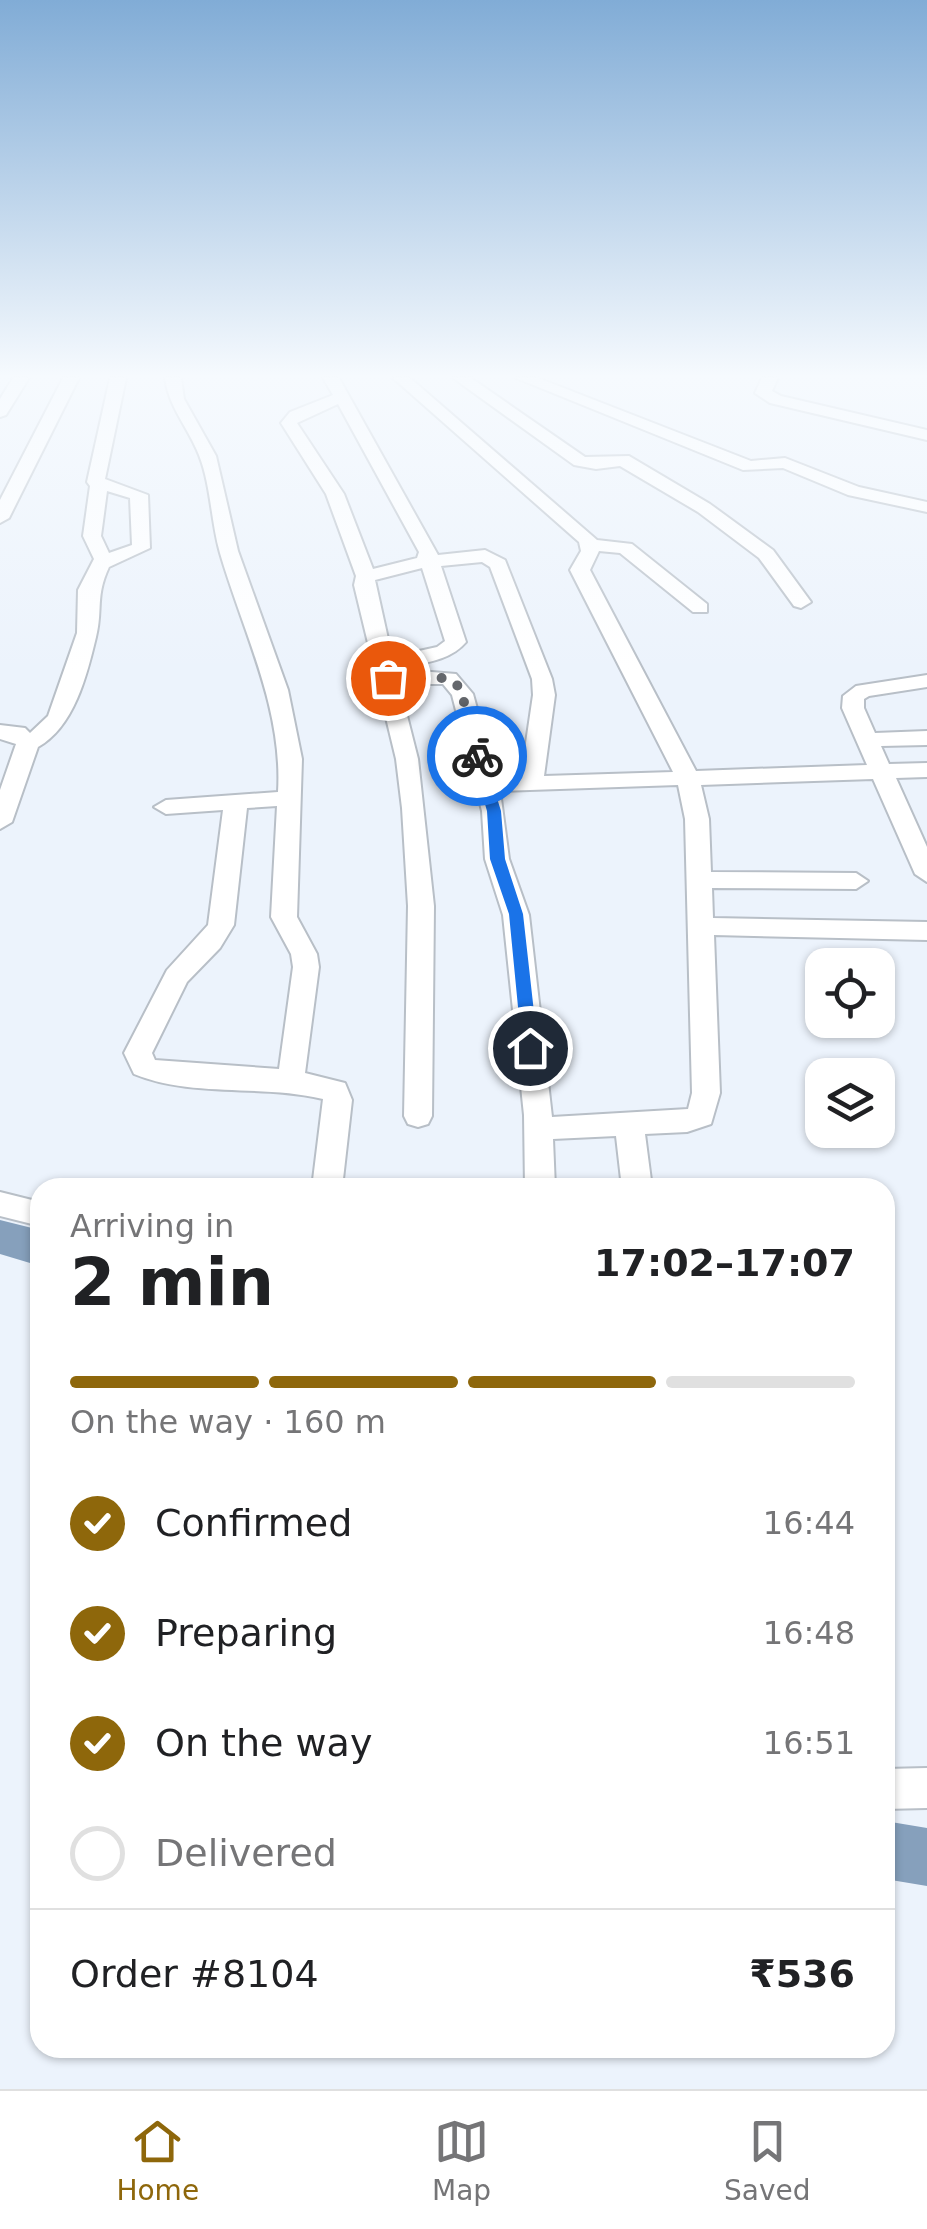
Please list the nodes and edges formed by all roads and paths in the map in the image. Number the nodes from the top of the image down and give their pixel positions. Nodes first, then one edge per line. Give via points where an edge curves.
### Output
1 (22, 475) edge
2 (97, 475) edge
3 (212, 475) edge
4 (323, 475) edge
5 (388, 475) edge
6 (512, 475) edge
7 (648, 475) edge
8 (815, 475) edge
9 (99, 486) junction
10 (927, 507) edge
11 (0, 518) edge
12 (591, 545) junction
13 (105, 560) junction
14 (430, 560) junction
15 (366, 576) junction
16 (801, 602) dead end
17 (700, 608) dead end
18 (386, 672) junction
19 (927, 681) edge
20 (0, 732) edge
21 (927, 738) edge
22 (869, 740) junction
23 (28, 742) junction
24 (927, 770) edge
25 (884, 772) junction
26 (688, 778) junction
27 (531, 784) junction
28 (486, 785) junction
29 (289, 798) junction
30 (236, 802) junction
31 (166, 807) dead end
32 (0, 822) edge
33 (927, 874) edge
34 (702, 880) junction
35 (856, 881) dead end
36 (701, 926) junction
37 (927, 931) edge
38 (288, 1080) junction
39 (418, 1116) dead end
40 (629, 1124) junction
41 (538, 1129) junction
42 (328, 1178) edge
43 (540, 1178) edge
44 (636, 1178) edge
45 (0, 1204) edge
46 (30, 1212) edge
47 (927, 1788) edge
48 (895, 1789) edge

1 - 11 street
2 - 9 street
3 - 29 street via 234,569 277,690 290,759
4 - 15 street
5 - 14 street
6 - 12 street
7 - 16 street via 766,554
8 - 10 street
9 - 13 street via 91,540
9 - 13 street via 139,495 141,548
12 - 17 street via 625,548
12 - 26 street via 580,570
13 - 23 street via 88,590 86,633 60,716 47,734
14 - 15 street
14 - 18 street via 456,642
14 - 27 street via 486,556 498,564 542,679
15 - 18 street
18 - 28 street via 456,683
18 - 39 street via 412,792 420,886
19 - 22 street via 854,696
20 - 23 street
21 - 22 street
22 - 25 street
23 - 32 street
24 - 25 street
25 - 26 street
25 - 33 street
26 - 27 street
26 - 34 street
27 - 28 street
28 - 41 street via 498,859 516,914
29 - 30 street
29 - 38 street via 284,917 306,966
30 - 31 street
30 - 38 street via 221,925 176,977 138,1053 144,1068 161,1074
34 - 35 street
34 - 36 street
36 - 37 street
36 - 40 street via 705,1106 701,1116 687,1121
38 - 42 street via 335,1091
40 - 41 street
40 - 44 street
41 - 43 street
45 - 46 street
47 - 48 street

